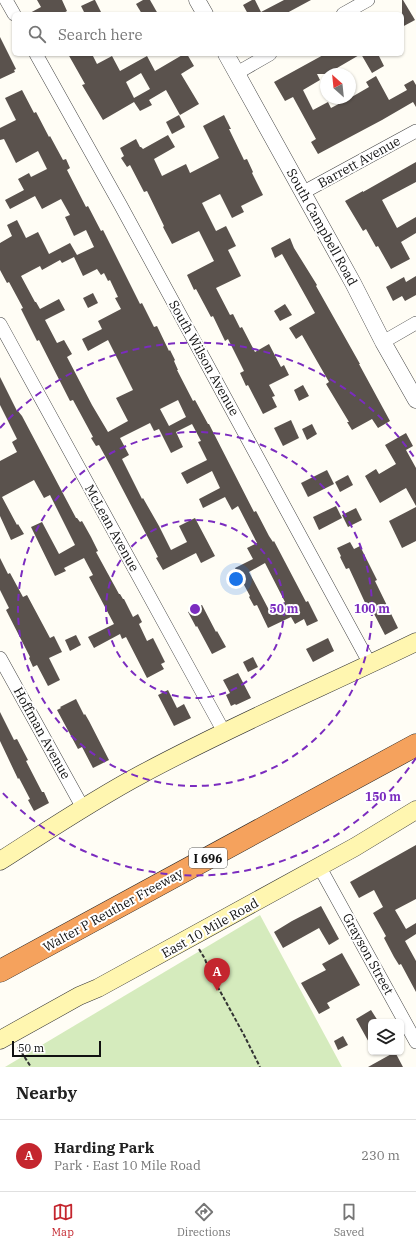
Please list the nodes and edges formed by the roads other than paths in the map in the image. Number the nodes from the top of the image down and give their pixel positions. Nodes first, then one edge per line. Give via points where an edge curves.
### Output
1 (6, 0) edge
2 (197, 0) edge
3 (368, 0) edge
4 (13, 12) edge
5 (204, 12) edge
6 (347, 12) edge
7 (37, 56) edge
8 (227, 56) edge
9 (267, 56) edge
10 (237, 73) junction
11 (416, 131) edge
12 (302, 193) junction
13 (416, 323) edge
14 (0, 324) edge
15 (384, 342) junction
16 (416, 400) edge
17 (416, 642) edge
18 (0, 658) edge
19 (370, 664) junction
20 (224, 732) junction
21 (416, 745) edge
22 (83, 808) junction
23 (416, 810) edge
24 (0, 861) edge
25 (319, 866) junction
26 (0, 971) edge
27 (0, 1040) edge
28 (416, 1042) edge

1 - 4 street
2 - 5 street
3 - 6 street
7 - 19 street, South Wilson Avenue
8 - 10 street, South Campbell Road
9 - 10 street
10 - 12 street, South Campbell Road
11 - 12 street, Barrett Avenue
12 - 15 street, South Campbell Road
13 - 15 street
14 - 20 street, McLean Avenue
15 - 16 street, South Campbell Road
17 - 19 main road
18 - 22 street, Hoffman Avenue
19 - 20 main road
20 - 22 main road via 141,774
21 - 26 highway, Walter P Reuther Freeway / I 696
22 - 24 main road
23 - 25 main road, East 10 Mile Road
25 - 27 main road, East 10 Mile Road
25 - 28 street, Grayson Street

